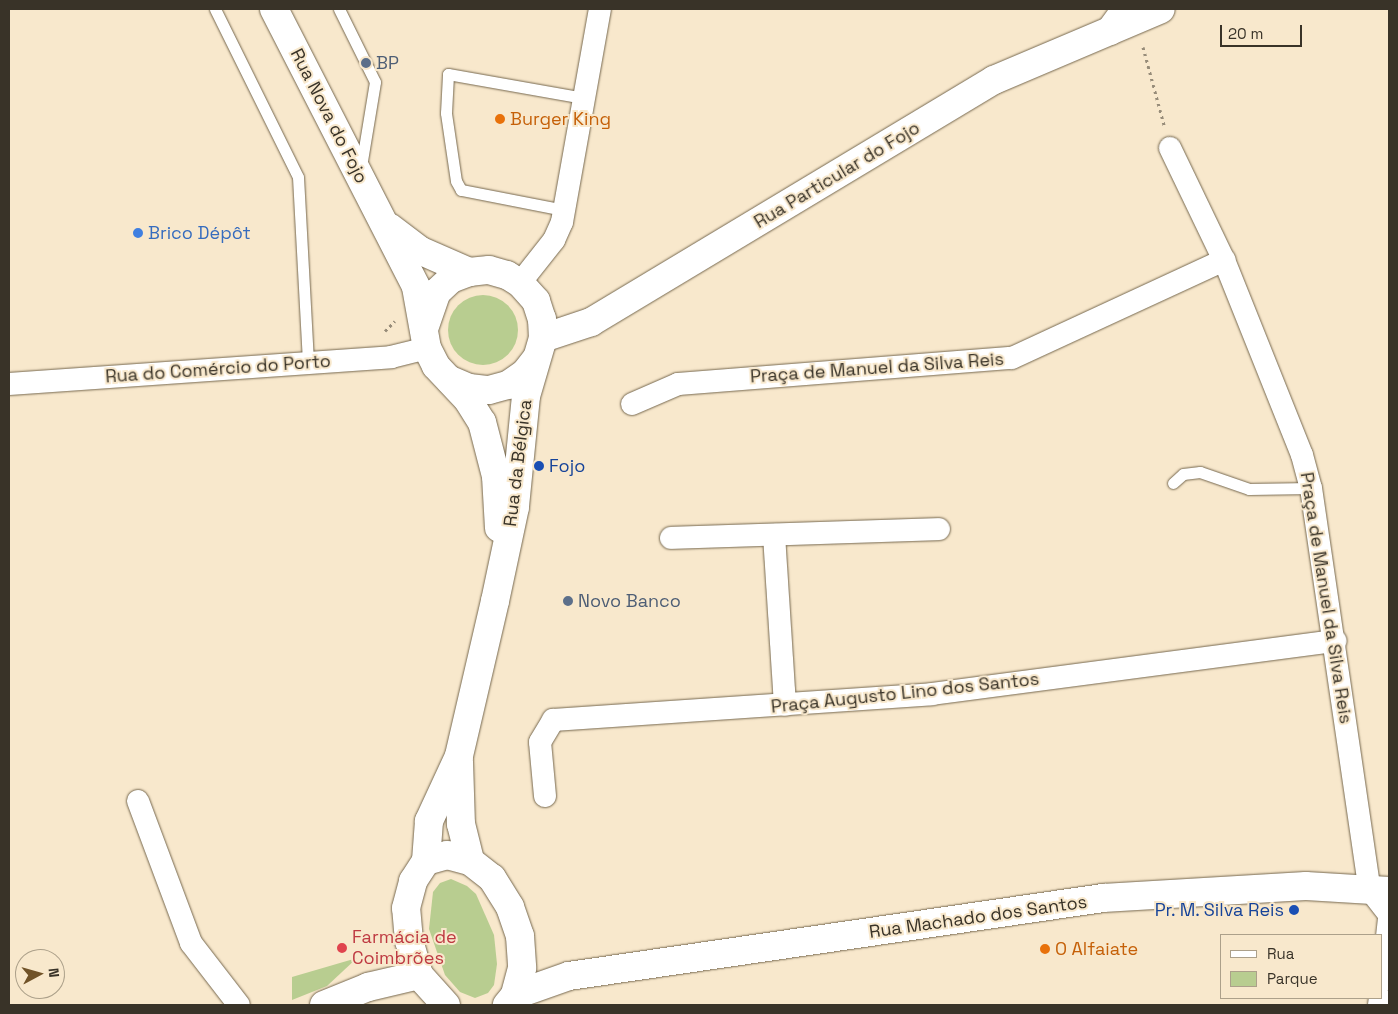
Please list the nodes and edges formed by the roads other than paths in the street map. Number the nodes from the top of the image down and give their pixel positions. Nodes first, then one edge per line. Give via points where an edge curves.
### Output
1 (215, 9) edge
2 (274, 9) edge
3 (339, 9) edge
4 (600, 9) edge
5 (1161, 9) edge
6 (1131, 14) edge
7 (584, 98) junction
8 (1170, 148) road end
9 (360, 176) junction
10 (564, 210) junction
11 (384, 223) junction
12 (1224, 260) junction
13 (469, 272) junction
14 (520, 283) junction
15 (425, 338) junction
16 (540, 348) junction
17 (308, 363) junction
18 (450, 380) junction
19 (9, 384) edge
20 (632, 404) dead end
21 (1173, 483) dead end
22 (1311, 488) junction
23 (940, 529) dead end
24 (774, 535) junction
25 (671, 538) dead end
26 (501, 569) junction
27 (1336, 641) junction
28 (785, 705) junction
29 (459, 756) junction
30 (545, 796) dead end
31 (138, 801) dead end
32 (470, 861) junction
33 (426, 862) junction
34 (1380, 890) edge
35 (1389, 914) edge
36 (1389, 919) edge
37 (522, 968) junction
38 (1383, 972) edge
39 (419, 975) junction
40 (569, 976) junction
41 (511, 1000) edge
42 (239, 1005) edge
43 (324, 1005) edge
44 (446, 1005) edge

1 - 17 lane via 298,177
2 - 9 main road, Rua Nova do Fojo
3 - 9 lane via 375,82
4 - 7 street
5 - 6 main road
6 - 16 main road, Rua Particular do Fojo via 1110,30 994,80 591,322
7 - 10 street
7 - 10 lane via 448,74 446,113 456,181 461,190
8 - 12 street, Praça de Manuel da Silva Reis
9 - 11 main road, Rua Nova do Fojo
10 - 14 street via 554,240
11 - 13 main road, Rua da Bélgica via 418,250
11 - 15 main road, Rua da Bélgica via 416,287
12 - 20 street, Praça de Manuel da Silva Reis via 1012,358 678,384
12 - 22 street, Praça de Manuel da Silva Reis via 1302,455
13 - 14 main road, Rua da Bélgica via 489,270
13 - 15 main road, Rua da Bélgica via 451,279 437,292
14 - 16 main road, Rua da Bélgica via 536,301 542,319
15 - 17 street, Rua do Comércio do Porto via 391,358
15 - 18 main road, Rua da Bélgica via 436,366
16 - 18 main road, Rua da Bélgica via 525,374 508,385 489,390 469,388
16 - 26 main road, Rua da Bélgica via 526,396 515,507
17 - 19 street, Rua do Comércio do Porto
18 - 26 main road, Rua da Bélgica via 482,422 491,449 496,476
21 - 22 lane via 1183,474 1207,472 1249,489
22 - 27 street, Praça de Manuel da Silva Reis
23 - 24 street
24 - 25 street
24 - 28 street
26 - 29 main road, Rua da Bélgica
27 - 28 street, Praça Augusto Lino dos Santos via 932,694
27 - 34 street, Praça de Manuel da Silva Reis
28 - 30 street, Praça Augusto Lino dos Santos via 553,720 540,742
29 - 32 main road, Rua da Bélgica via 461,824
29 - 33 main road, Rua da Bélgica via 430,821
31 - 42 street via 191,943
32 - 33 main road via 447,855
32 - 37 main road via 492,878 510,907 520,936
33 - 39 main road via 413,881 406,908 409,941
34 - 35 street
34 - 40 main road, Rua Machado dos Santos via 1306,886 1103,898
36 - 38 street
37 - 40 main road, Rua Machado dos Santos
37 - 41 main road
39 - 43 main road via 368,987
39 - 44 main road
40 - 41 main road, Rua Machado dos Santos

